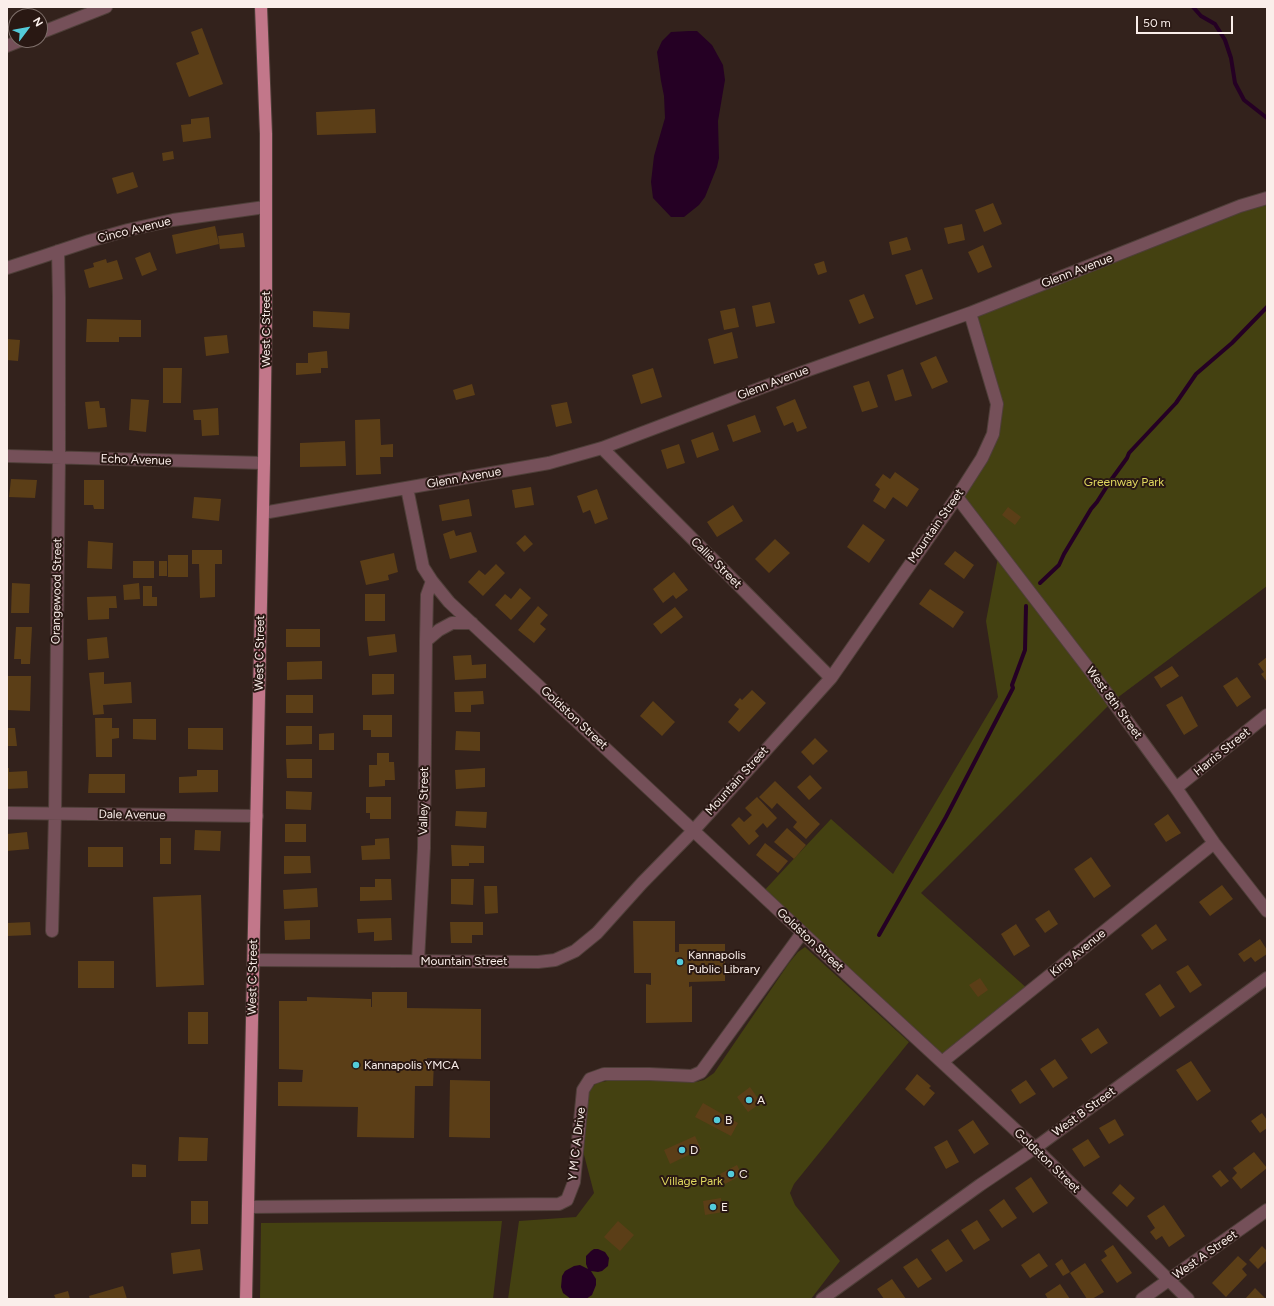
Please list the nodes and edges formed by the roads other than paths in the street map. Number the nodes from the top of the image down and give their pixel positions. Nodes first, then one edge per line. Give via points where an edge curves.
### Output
1 (106, 7) edge
2 (260, 7) edge
3 (48, 30) edge
4 (1267, 198) edge
5 (265, 207) junction
6 (58, 251) junction
7 (7, 268) edge
8 (970, 313) junction
9 (602, 448) junction
10 (7, 456) edge
11 (59, 458) junction
12 (264, 463) junction
13 (407, 488) junction
14 (957, 497) junction
15 (263, 513) junction
16 (432, 581) junction
17 (472, 623) junction
18 (426, 641) junction
19 (830, 678) junction
20 (1267, 715) edge
21 (1176, 788) junction
22 (7, 813) edge
23 (55, 814) junction
24 (257, 816) junction
25 (693, 831) junction
26 (1214, 843) junction
27 (1267, 911) edge
28 (52, 931) dead end
29 (802, 933) junction
30 (254, 960) junction
31 (418, 961) junction
32 (1267, 978) edge
33 (942, 1062) junction
34 (1035, 1148) junction
35 (248, 1207) junction
36 (1267, 1210) edge
37 (1169, 1280) junction
38 (246, 1299) edge
39 (822, 1299) edge
40 (1142, 1299) edge
41 (1188, 1299) edge

1 - 3 street
2 - 5 main road, West C Street via 266,134
4 - 8 street, Glenn Avenue via 1240,206
5 - 6 street, Cinco Avenue via 173,220 128,230
5 - 12 main road, West C Street
6 - 7 street, Cinco Avenue
6 - 11 street, Orangewood Street
8 - 9 street, Glenn Avenue via 803,372
8 - 14 street, Mountain Street via 997,404 993,434 982,458
9 - 13 street, Glenn Avenue via 549,463
9 - 19 street, Callie Street
10 - 11 street, Echo Avenue
11 - 12 street, Echo Avenue
11 - 23 street, Orangewood Street
12 - 15 main road, West C Street
13 - 15 street, Glenn Avenue
13 - 16 street via 423,567
14 - 19 street, Mountain Street
14 - 21 street, West 8th Street via 1092,673
15 - 24 main road, West C Street
16 - 17 street, Goldston Street via 449,602
16 - 18 street, Valley Street via 427,595
17 - 18 street via 452,623
17 - 25 street, Goldston Street
18 - 31 street, Valley Street via 424,848
19 - 25 street, Mountain Street
20 - 21 street, Harris Street
21 - 26 street, West 8th Street
22 - 23 street, Dale Avenue
23 - 24 street, Dale Avenue
23 - 28 street, Orangewood Street
24 - 30 main road, West C Street
25 - 29 street, Goldston Street
25 - 31 street, Mountain Street via 597,933 575,951 555,960 538,962
26 - 27 street, West 8th Street
26 - 33 street, King Avenue
29 - 33 street, Goldston Street
29 - 35 street, Y M C A Drive via 702,1072 692,1076 604,1074 590,1079 583,1090 574,1182 567,1200 559,1204
30 - 31 street, Mountain Street
30 - 35 main road, West C Street
32 - 34 street, West B Street
33 - 34 street, Goldston Street
34 - 37 street, Goldston Street
34 - 39 street, West B Street
35 - 38 main road, West C Street
36 - 37 street, West A Street
37 - 40 street, West A Street
37 - 41 street, Goldston Street

